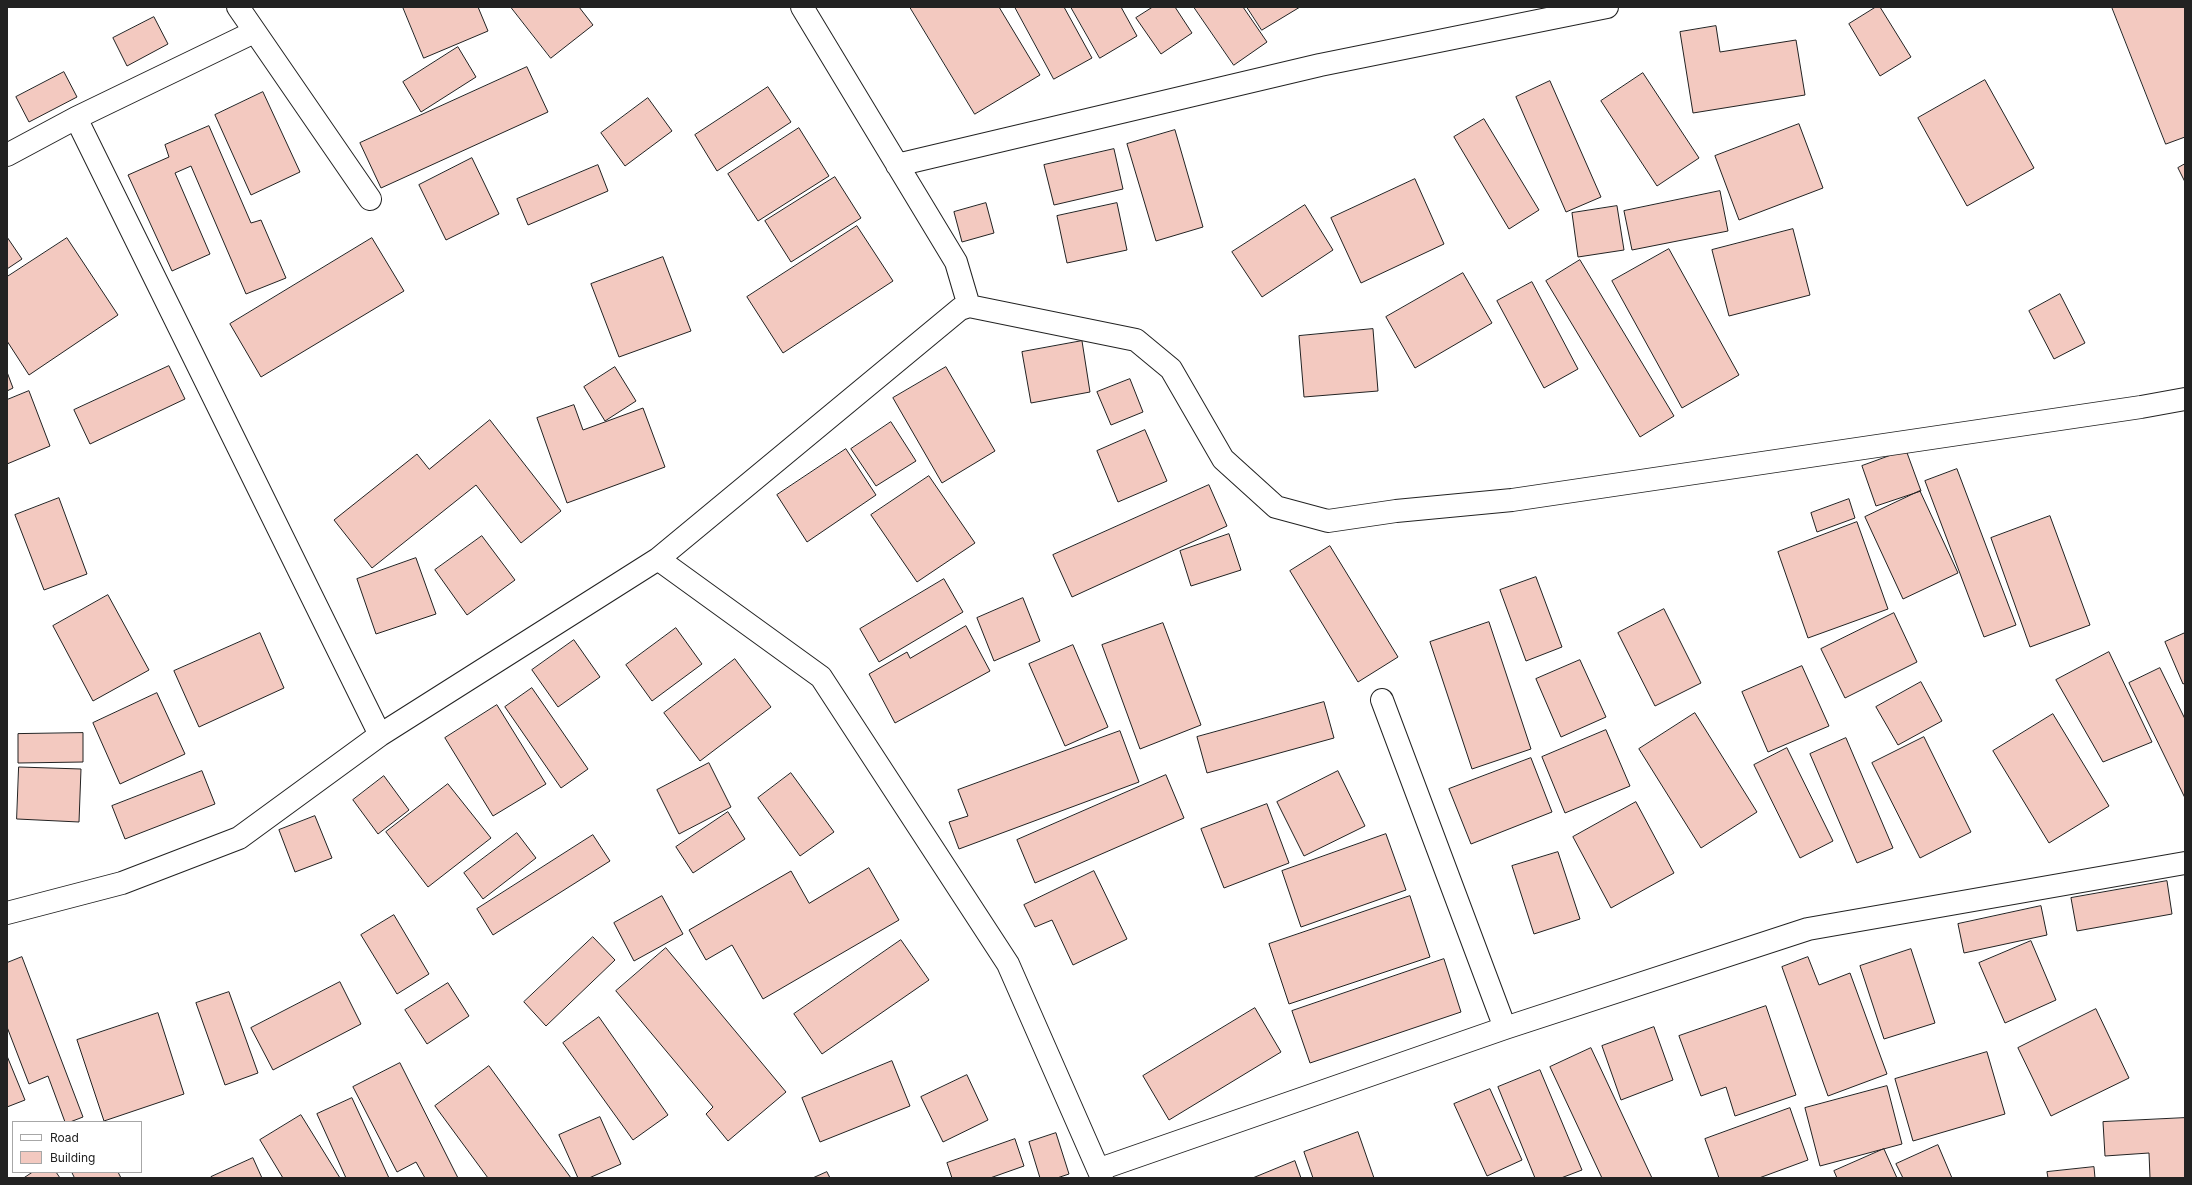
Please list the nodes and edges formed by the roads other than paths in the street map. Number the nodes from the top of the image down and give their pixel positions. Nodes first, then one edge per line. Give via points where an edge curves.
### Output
1 (238, 7) edge
2 (802, 7) edge
3 (1607, 7) edge
4 (254, 32) junction
5 (76, 118) junction
6 (7, 155) edge
7 (897, 165) junction
8 (370, 199) dead end
9 (969, 306) junction
10 (2185, 399) edge
11 (658, 559) junction
12 (1382, 700) dead end
13 (380, 735) junction
14 (2185, 863) edge
15 (7, 913) edge
16 (1505, 1028) junction
17 (1101, 1173) edge

1 - 4 street
2 - 7 street
3 - 7 street via 1320,65
4 - 5 street
4 - 8 street
5 - 6 street
5 - 13 street
7 - 9 street via 956,262
9 - 10 street via 1136,340 1171,369 1223,459 1276,507 1328,521 1396,511 1512,500
9 - 11 street via 960,309
11 - 13 street
11 - 17 street via 821,677 1008,964
12 - 16 street
13 - 15 street via 239,838 122,883
14 - 16 street via 1808,929
16 - 17 street

